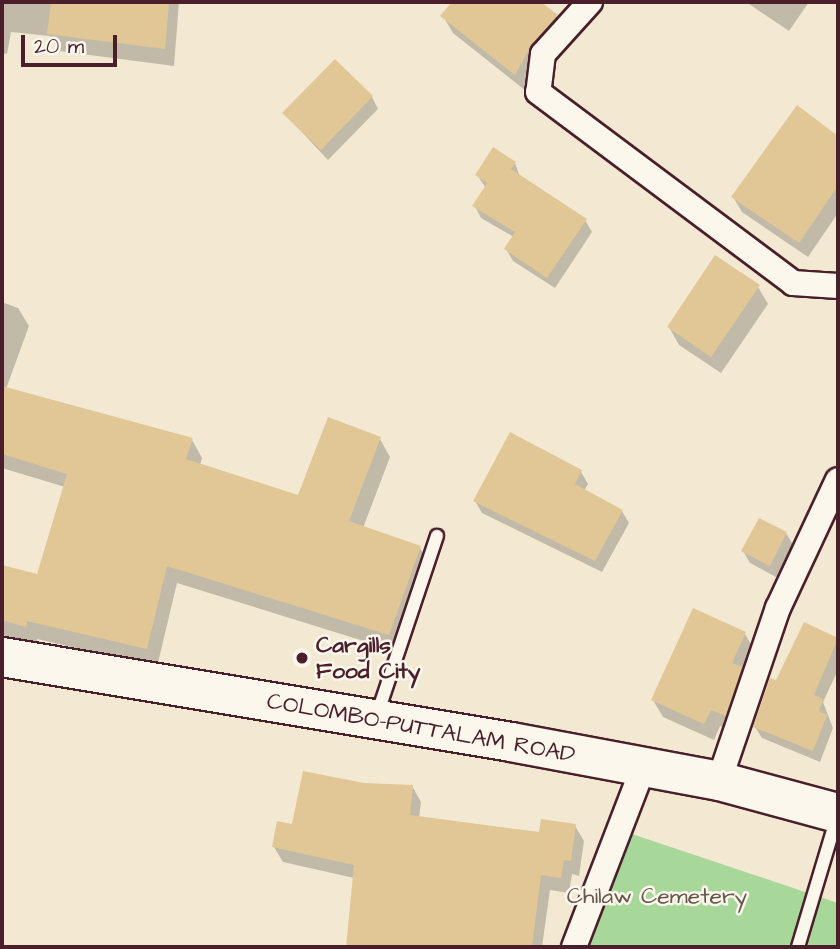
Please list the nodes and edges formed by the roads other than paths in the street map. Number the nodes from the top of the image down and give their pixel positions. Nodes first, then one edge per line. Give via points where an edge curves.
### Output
1 (590, 2) edge
2 (838, 286) edge
3 (838, 480) edge
4 (437, 536) dead end
5 (2, 657) edge
6 (376, 719) junction
7 (643, 768) junction
8 (719, 781) junction
9 (838, 813) edge
10 (574, 947) edge
11 (799, 947) edge

1 - 2 street via 543,54 538,92 793,283
3 - 8 street via 778,608
4 - 6 lane
5 - 6 highway, COLOMBO-PUTTALAM ROAD
6 - 7 highway, COLOMBO-PUTTALAM ROAD
7 - 8 highway, COLOMBO-PUTTALAM ROAD
7 - 10 street
8 - 9 highway, COLOMBO-PUTTALAM ROAD
9 - 11 lane

